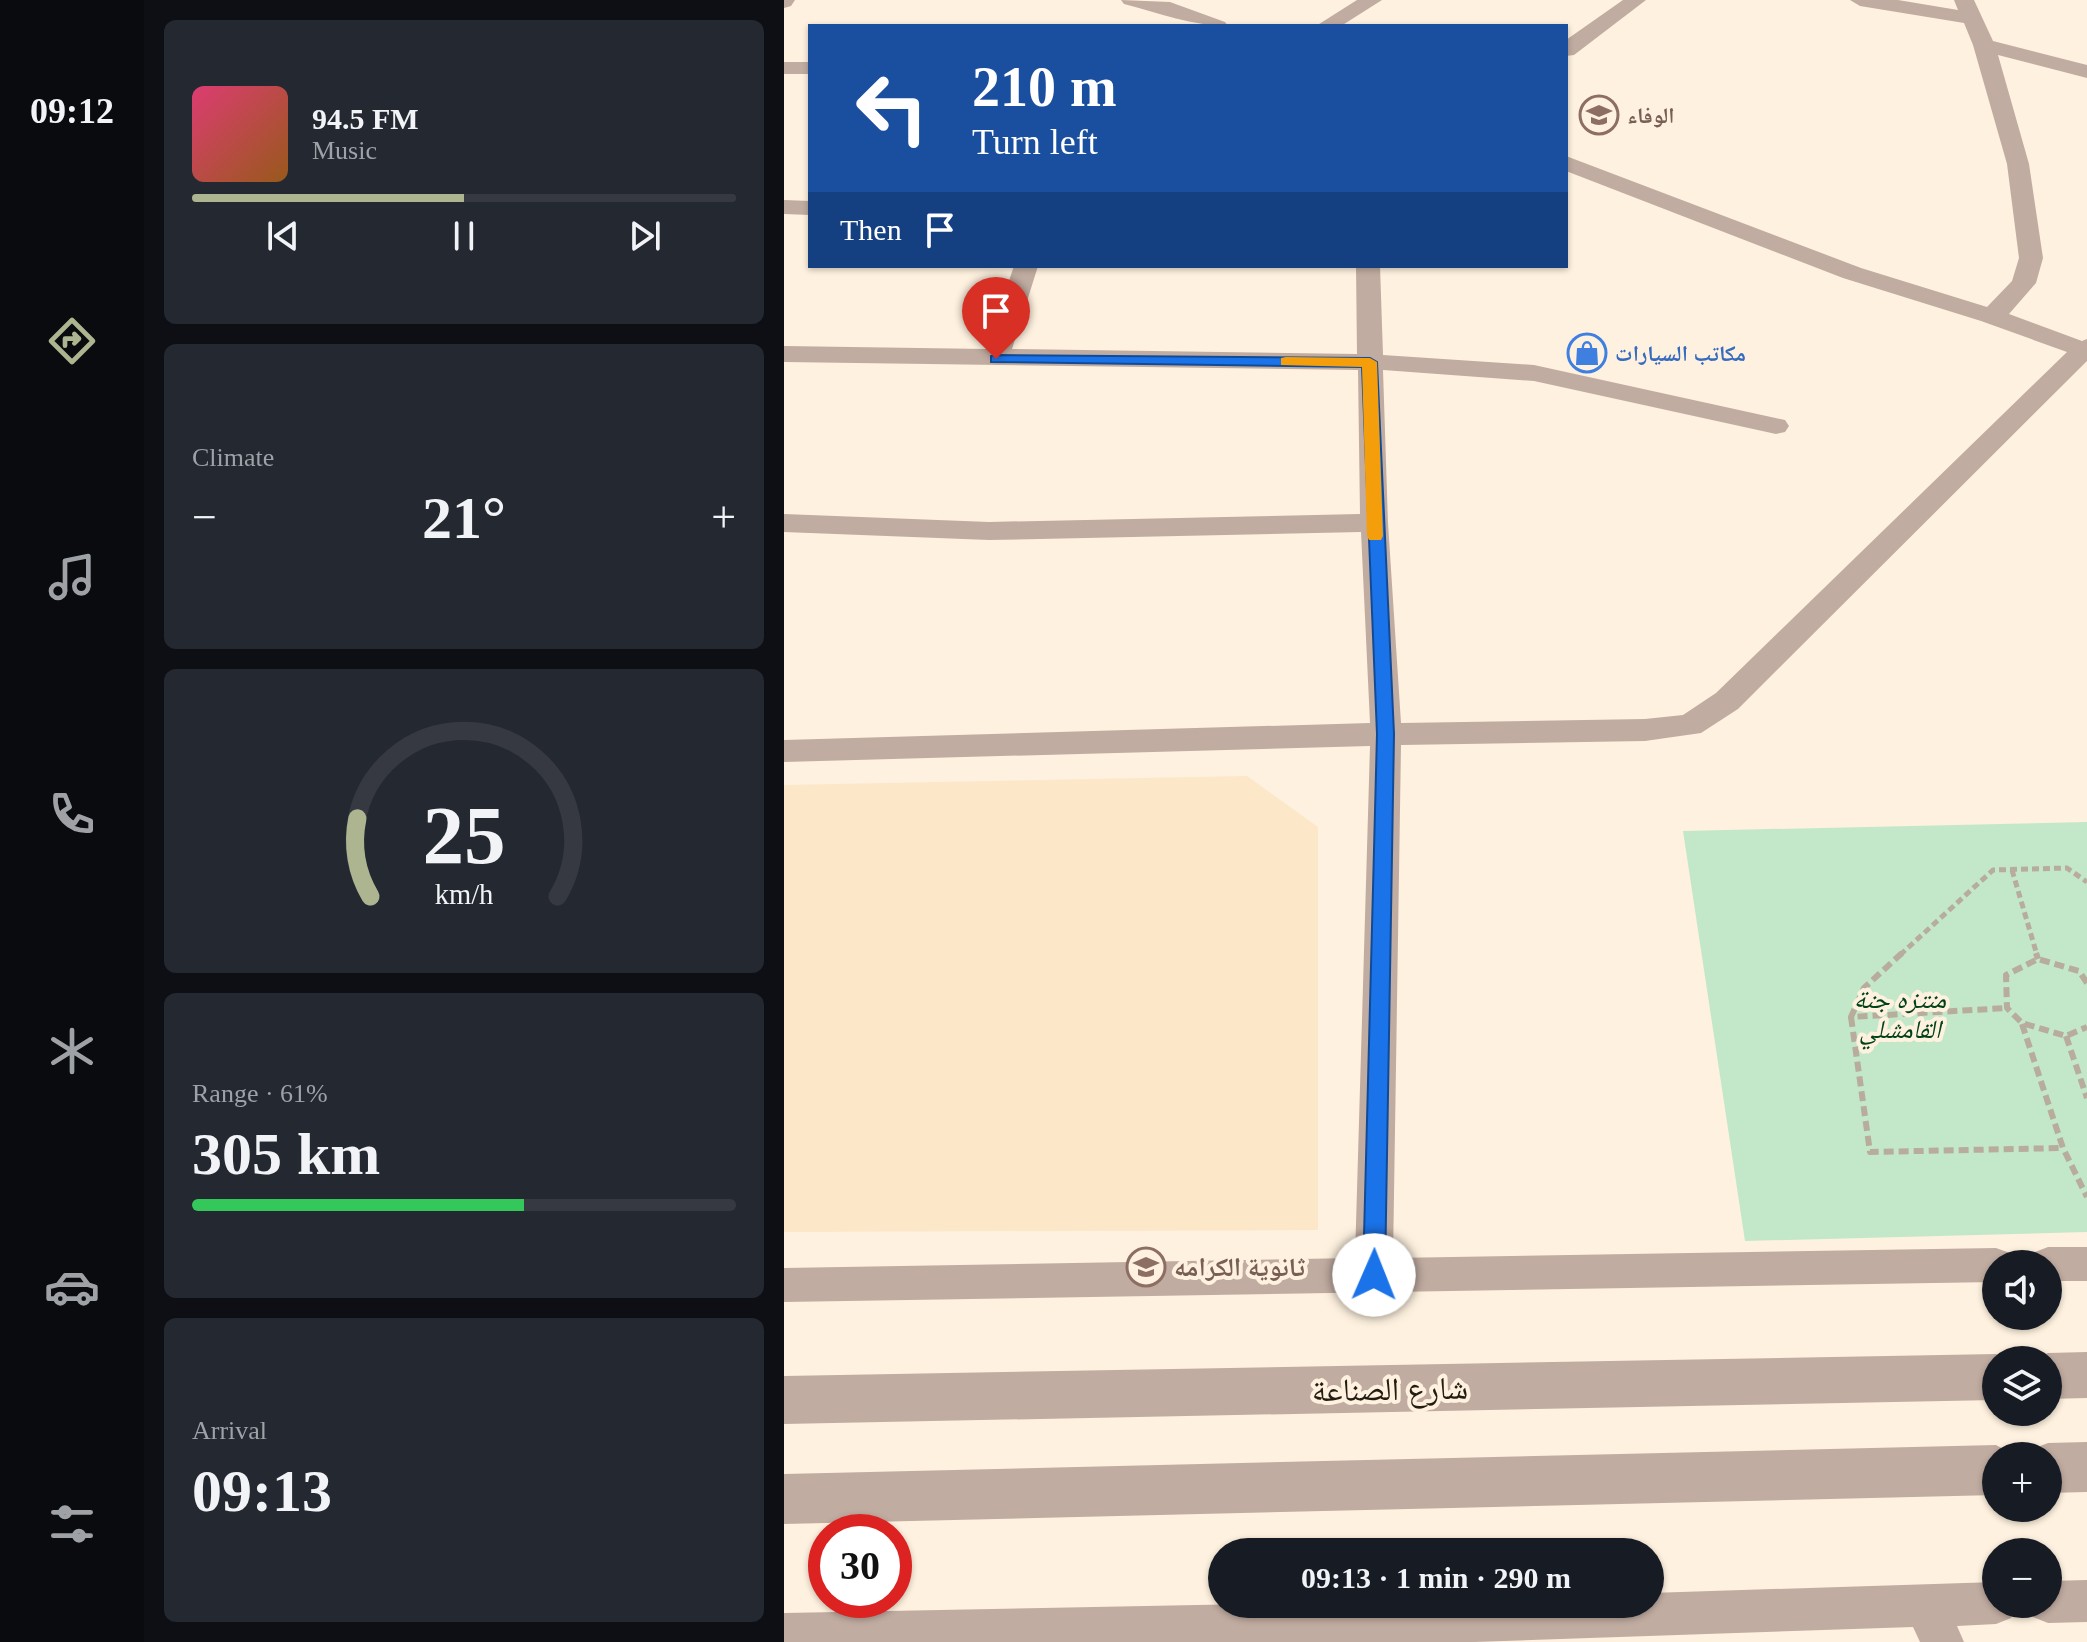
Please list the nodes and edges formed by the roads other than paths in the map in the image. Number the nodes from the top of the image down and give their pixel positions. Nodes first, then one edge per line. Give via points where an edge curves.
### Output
1 (1131, 0) edge
2 (1372, 0) edge
3 (1636, 0) edge
4 (1860, 0) edge
5 (1966, 9) edge
6 (1213, 24) edge
7 (1330, 24) edge
8 (1984, 45) junction
9 (1568, 49) edge
10 (784, 68) edge
11 (808, 68) edge
12 (2087, 72) edge
13 (1568, 164) edge
14 (784, 207) edge
15 (808, 208) edge
16 (1025, 268) edge
17 (1368, 268) edge
18 (1990, 316) junction
19 (2086, 350) edge
20 (784, 354) edge
21 (996, 359) junction
22 (1370, 362) junction
23 (1776, 426) dead end
24 (784, 523) edge
25 (1374, 523) junction
26 (1386, 734) junction
27 (784, 751) edge
28 (2062, 1264) edge
29 (2087, 1264) edge
30 (1982, 1265) edge
31 (1374, 1275) junction
32 (784, 1285) edge
33 (2087, 1375) edge
34 (2062, 1376) edge
35 (1982, 1377) edge
36 (784, 1400) edge
37 (2087, 1467) edge
38 (2062, 1468) edge
39 (1982, 1470) edge
40 (784, 1499) edge
41 (2087, 1601) edge
42 (2062, 1602) edge
43 (1982, 1608) edge
44 (1934, 1624) edge
45 (1430, 1632) edge
46 (784, 1635) edge

1 - 6 street
2 - 7 street
3 - 9 street
4 - 5 street
5 - 8 street
8 - 12 street
8 - 18 street via 2018,164 2031,258 2024,283
10 - 11 street
13 - 18 street via 1852,273
14 - 15 street
16 - 21 street
17 - 22 street
18 - 19 street
19 - 26 street via 1727,701 1690,725
20 - 21 street
21 - 22 street
22 - 23 street via 1534,373
22 - 25 street
24 - 25 street via 989,531
25 - 26 street
26 - 27 street
26 - 31 street
28 - 29 street
30 - 31 street
31 - 32 street
33 - 34 street
35 - 36 street, شارع الصناعة
37 - 38 street
39 - 40 street
41 - 42 street
43 - 44 street
44 - 45 street
45 - 46 street

